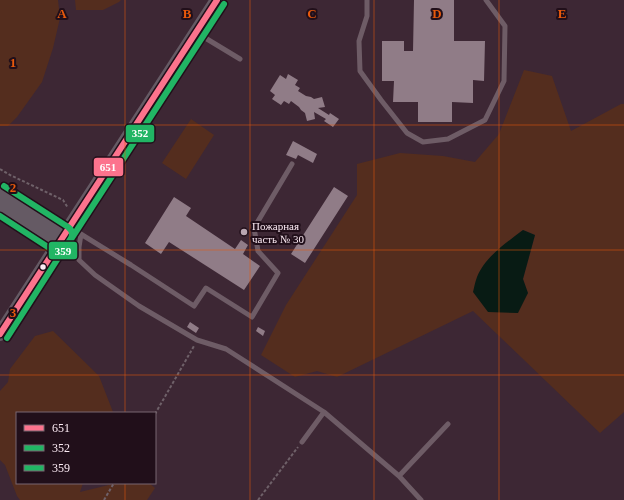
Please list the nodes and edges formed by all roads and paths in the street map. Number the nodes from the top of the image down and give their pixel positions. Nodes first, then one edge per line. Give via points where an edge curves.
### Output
1 (217, 0) edge
2 (367, 0) edge
3 (486, 0) edge
4 (196, 32) junction
5 (240, 59) dead end
6 (292, 164) dead end
7 (0, 169) edge
8 (0, 193) edge
9 (0, 206) edge
10 (69, 211) dead end
11 (68, 235) junction
12 (0, 334) edge
13 (197, 340) junction
14 (156, 412) edge
15 (324, 412) junction
16 (448, 424) dead end
17 (302, 442) joint
18 (399, 476) junction
19 (113, 484) edge
20 (104, 500) edge
21 (258, 500) edge
22 (421, 500) edge

1 - 4 main road
2 - 3 lane via 367,16 359,41 360,71 407,133 423,142 448,139 485,120 504,81 505,26
4 - 5 lane
4 - 11 main road
6 - 11 lane via 254,228 258,251 278,273 252,317 206,288 194,306 131,265
7 - 10 path via 63,200
8 - 11 main road
9 - 11 main road
11 - 12 main road
11 - 13 lane via 79,247 79,260 94,275 139,306
13 - 14 path
13 - 15 lane via 226,349
15 - 17 lane
15 - 18 lane
16 - 18 lane
17 - 21 path
18 - 22 lane
19 - 20 path

